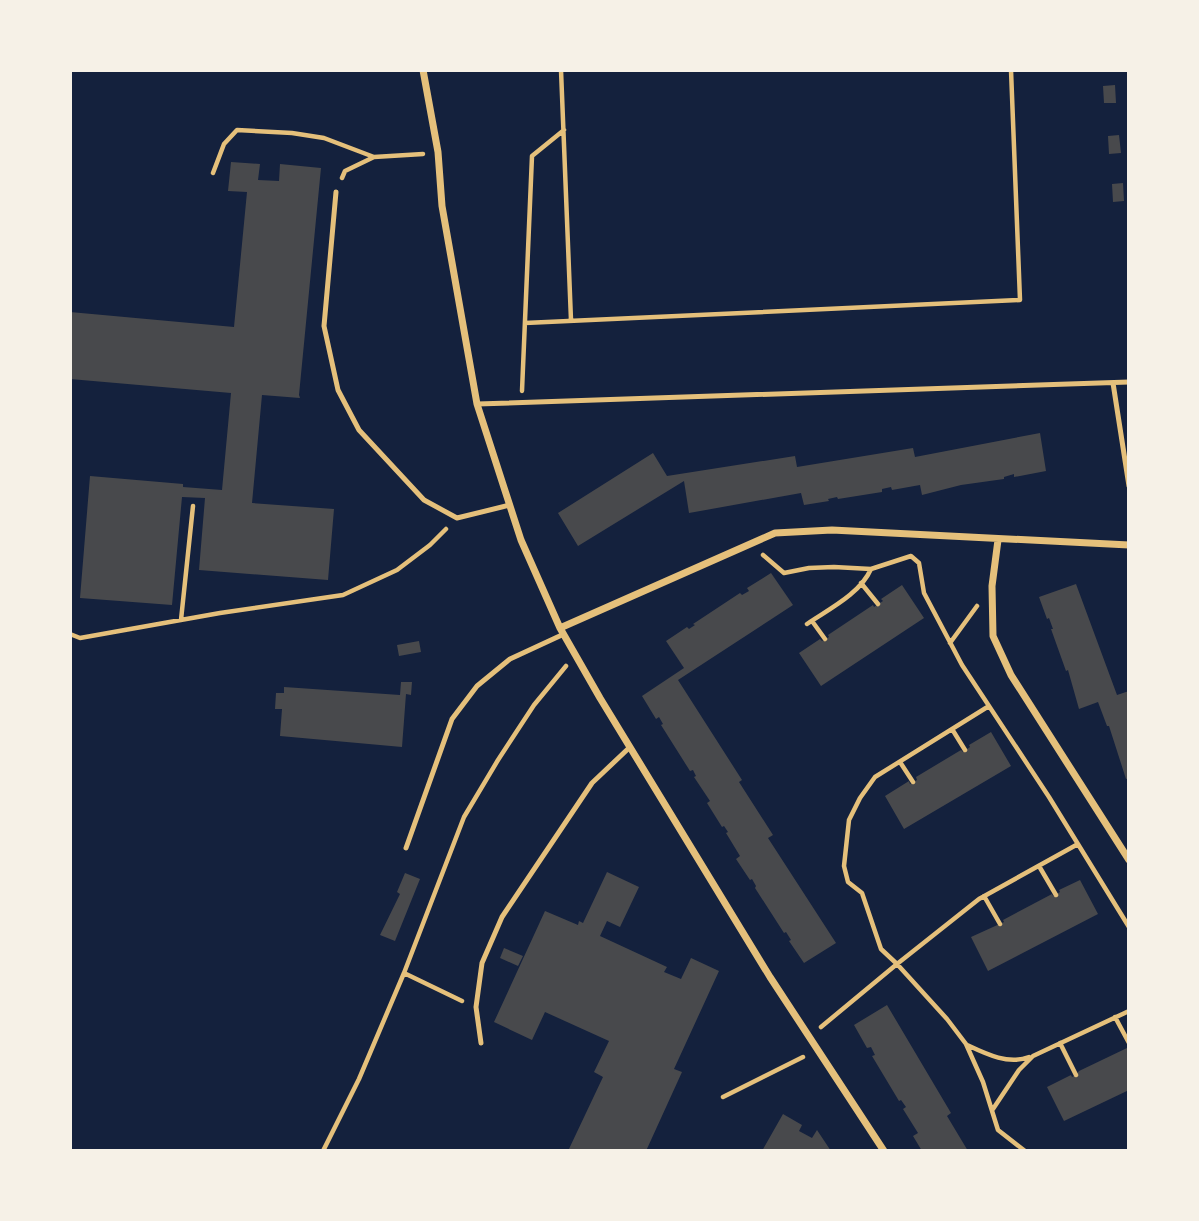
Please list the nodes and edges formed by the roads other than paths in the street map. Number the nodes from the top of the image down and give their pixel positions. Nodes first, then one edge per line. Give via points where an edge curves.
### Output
1 (424, 70) edge
2 (336, 192) road end
3 (1129, 382) edge
4 (1113, 383) junction
5 (477, 404) junction
6 (1129, 486) edge
7 (510, 505) junction
8 (998, 540) junction
9 (1129, 545) edge
10 (562, 631) junction
11 (630, 747) junction
12 (407, 848) dead end
13 (1129, 860) edge
14 (481, 1043) dead end
15 (884, 1151) edge

1 - 5 street via 442,206
2 - 7 lane via 324,326 338,390 359,430 424,500 457,518
3 - 4 lane
4 - 5 lane
4 - 6 lane
5 - 7 street
7 - 10 street
8 - 9 street
8 - 10 street via 832,530 775,533
8 - 13 street via 992,586 993,636 1011,675
10 - 11 street
10 - 12 lane via 510,659 477,685 452,719
11 - 14 lane via 593,783 502,917 482,963 476,1007
11 - 15 street

